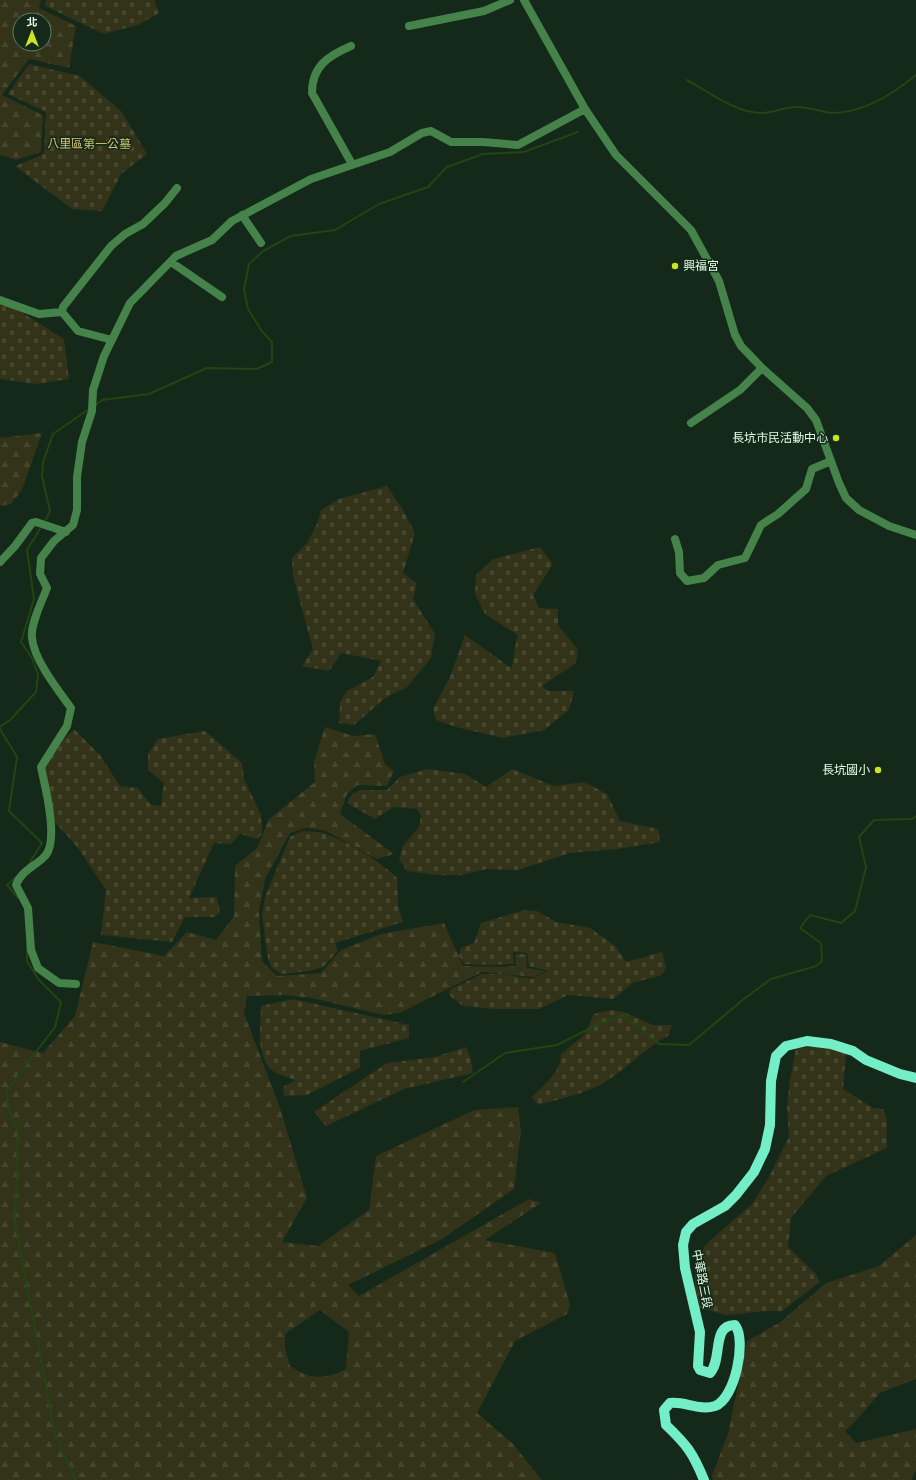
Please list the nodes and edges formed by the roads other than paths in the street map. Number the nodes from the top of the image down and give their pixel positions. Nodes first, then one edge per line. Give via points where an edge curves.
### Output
1 (510, 0) edge
2 (524, 0) edge
3 (409, 26) dead end
4 (351, 46) dead end
5 (585, 109) junction
6 (352, 164) junction
7 (177, 188) dead end
8 (242, 215) junction
9 (261, 243) dead end
10 (171, 262) junction
11 (222, 297) dead end
12 (0, 300) edge
13 (62, 312) junction
14 (112, 340) junction
15 (762, 368) junction
16 (691, 423) dead end
17 (831, 461) junction
18 (66, 532) junction
19 (916, 535) edge
20 (675, 539) dead end
21 (0, 562) edge
22 (76, 984) dead end
23 (916, 1078) edge
24 (704, 1480) edge

1 - 3 street via 484,11
2 - 5 street
4 - 6 street via 331,55 320,67 312,80 312,93
5 - 6 street via 518,145 451,142 431,131 410,139 390,152
5 - 15 street via 616,155 690,230 719,281 735,335 741,346
6 - 8 street via 311,178
7 - 13 street via 166,203 143,224 110,246 63,307
8 - 9 street
8 - 10 street via 224,227 212,240 176,256
10 - 11 street
10 - 14 street via 135,296
12 - 13 street via 39,314
13 - 14 street via 78,331
14 - 18 street via 93,390 92,406 79,458 77,510 73,525
15 - 16 street via 740,390
15 - 17 street via 807,408 816,420
17 - 19 street via 846,498 859,510 889,526
17 - 20 street via 812,469 806,489 778,514 761,525 744,558 718,565 704,578 687,581 680,573 679,552
18 - 21 street via 32,523
18 - 22 street via 54,541 41,558 40,574 47,588 32,629 35,652 70,708 67,726 41,767 52,838 46,856 19,876 16,885 28,908 31,950 38,968 59,983
23 - 24 main road, 中華路三段 via 866,1060 853,1050 831,1044 807,1041 786,1046 776,1056 771,1081 770,1125 765,1149 754,1172 725,1206 693,1224 686,1232 683,1246 685,1268 700,1332 700,1370 710,1373 714,1368 724,1328 735,1325 740,1337 738,1367 724,1399 717,1405 706,1408 680,1402 670,1403 664,1410 666,1425 689,1448

